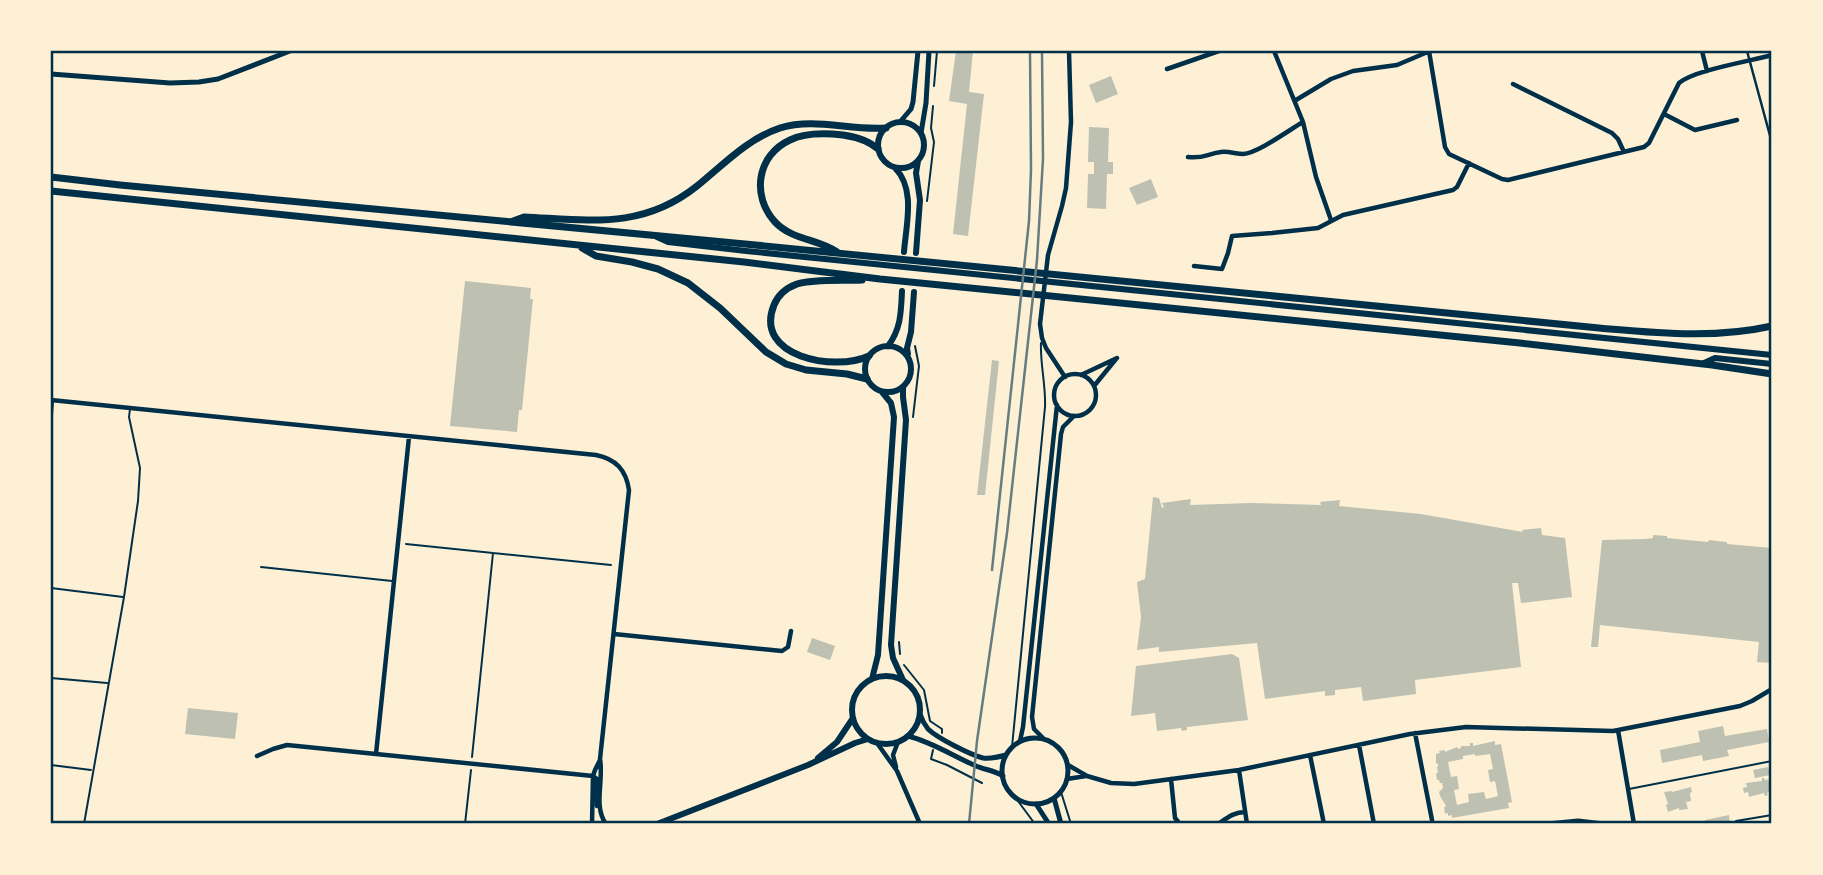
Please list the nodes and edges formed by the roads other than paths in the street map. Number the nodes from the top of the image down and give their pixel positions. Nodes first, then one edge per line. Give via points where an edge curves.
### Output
1 (290, 51) edge
2 (918, 51) edge
3 (929, 51) edge
4 (1069, 51) edge
5 (1219, 51) edge
6 (1274, 51) edge
7 (1429, 51) edge
8 (1702, 51) edge
9 (1747, 51) edge
10 (1772, 55) edge
11 (1750, 61) junction
12 (1167, 69) dead end
13 (1707, 71) junction
14 (51, 74) edge
15 (1513, 84) dead end
16 (1296, 100) junction
17 (1664, 114) junction
18 (1737, 120) dead end
19 (901, 122) junction
20 (1303, 122) junction
21 (886, 128) junction
22 (921, 133) junction
23 (1772, 143) edge
24 (878, 149) junction
25 (1624, 152) junction
26 (1188, 157) dead end
27 (918, 161) junction
28 (1469, 163) junction
29 (893, 167) junction
30 (51, 177) edge
31 (51, 191) edge
32 (1331, 220) junction
33 (509, 222) junction
34 (655, 236) junction
35 (578, 245) junction
36 (904, 252) dead end
37 (838, 253) junction
38 (916, 253) dead end
39 (882, 261) junction
40 (1194, 266) dead end
41 (880, 279) junction
42 (1055, 279) junction
43 (902, 291) dead end
44 (914, 292) dead end
45 (1772, 326) edge
46 (1042, 338) junction
47 (888, 346) junction
48 (1772, 355) edge
49 (869, 356) junction
50 (908, 356) junction
51 (1702, 364) junction
52 (1772, 364) edge
53 (1772, 374) edge
54 (1081, 375) junction
55 (1066, 377) junction
56 (867, 379) junction
57 (1094, 386) junction
58 (904, 387) junction
59 (882, 392) junction
60 (52, 400) edge
61 (1057, 405) junction
62 (130, 408) junction
63 (1074, 416) junction
64 (51, 429) edge
65 (408, 437) junction
66 (261, 567) dead end
67 (394, 581) junction
68 (51, 588) edge
69 (124, 597) junction
70 (791, 631) dead end
71 (614, 634) junction
72 (51, 678) edge
73 (873, 679) junction
74 (903, 680) junction
75 (108, 683) junction
76 (1772, 689) edge
77 (920, 714) junction
78 (853, 718) junction
79 (1618, 730) junction
80 (1415, 733) junction
81 (908, 736) junction
82 (1043, 738) junction
83 (869, 739) junction
84 (1020, 741) junction
85 (898, 742) junction
86 (877, 743) junction
87 (1359, 745) junction
88 (1012, 747) junction
89 (376, 754) junction
90 (1006, 755) junction
91 (1310, 755) junction
92 (257, 756) dead end
93 (600, 759) junction
94 (1772, 761) edge
95 (51, 765) edge
96 (808, 765) junction
97 (1068, 765) junction
98 (92, 770) junction
99 (1239, 770) junction
100 (897, 771) junction
101 (593, 776) junction
102 (1003, 776) junction
103 (1087, 776) junction
104 (1068, 779) junction
105 (1171, 779) junction
106 (1629, 789) junction
107 (1061, 792) junction
108 (1015, 797) junction
109 (1054, 798) junction
110 (1036, 804) junction
111 (598, 810) junction
112 (1245, 812) junction
113 (1772, 815) edge
114 (1432, 820) dead end
115 (1736, 821) dead end
116 (84, 824) edge
117 (592, 824) edge
118 (606, 824) edge
119 (657, 824) edge
120 (920, 824) edge
121 (1035, 824) edge
122 (1049, 824) edge
123 (1060, 824) edge
124 (1071, 824) edge
125 (1180, 824) edge
126 (1217, 824) edge
127 (1247, 824) edge
128 (1324, 824) edge
129 (1374, 824) edge
130 (1547, 824) edge
131 (1604, 824) edge
132 (1634, 824) edge

1 - 14 street via 199,82
2 - 19 street via 913,102
3 - 22 street
4 - 46 street via 1067,175 1048,255
5 - 12 street
6 - 16 street
7 - 16 street via 1397,65 1331,79
7 - 28 street via 1445,147
8 - 13 street
9 - 11 street
10 - 11 street
11 - 13 street
11 - 23 street
13 - 17 street via 1679,83
15 - 25 street via 1612,133
16 - 20 street
17 - 18 street via 1695,130
17 - 25 street via 1644,147
19 - 21 main road
19 - 22 main road
20 - 26 street via 1254,152
20 - 32 street
21 - 24 main road
21 - 33 highway via 809,124 777,129 750,142 681,198 644,215 602,220 524,217
22 - 27 main road via 924,144
24 - 29 main road
24 - 37 highway via 870,142 841,135 802,136 778,147 762,172 761,199 774,221 787,232
25 - 28 street via 1508,180
27 - 29 main road via 907,168
27 - 38 main road
28 - 32 street via 1453,190
29 - 36 main road via 907,188
30 - 33 highway
31 - 35 highway
32 - 40 street via 1318,228 1231,236 1222,269
33 - 34 highway
34 - 37 highway
34 - 39 main road via 668,242
35 - 41 highway
35 - 56 highway via 596,256 658,269 688,283 786,364
37 - 39 highway
39 - 42 highway
41 - 49 highway via 800,283 781,294 772,312 776,337 795,354 841,363
41 - 51 highway
42 - 45 highway via 1654,333 1722,334
42 - 48 main road
43 - 47 main road via 900,324
44 - 50 main road
46 - 55 street
46 - 88 lane via 1045,407
47 - 49 main road
47 - 50 main road via 900,348
49 - 56 main road
50 - 58 main road via 912,369
51 - 52 main road via 1715,358
51 - 53 highway
54 - 55 street
54 - 57 street
54 - 57 street via 1117,358
55 - 61 street via 1056,386
56 - 59 main road
57 - 63 street via 1093,405 1085,414
58 - 59 main road
58 - 74 main road via 906,420 891,645
59 - 73 main road via 893,410 893,448
60 - 62 street
60 - 64 lane
61 - 63 street
61 - 84 street
62 - 65 street
62 - 69 lane via 140,468
63 - 82 street via 1061,434 1032,718 1034,729
65 - 67 street
65 - 71 street via 596,455 617,464 629,490
66 - 67 lane
67 - 89 street
68 - 69 lane
69 - 75 lane
70 - 71 street via 788,647 782,651
71 - 93 street
72 - 75 lane
73 - 74 main road
73 - 78 main road via 855,697
74 - 77 main road via 916,695
75 - 98 lane
76 - 79 street via 1740,706
77 - 81 main road
77 - 90 street via 927,728 955,746 986,758
78 - 83 main road
78 - 96 main road via 837,742
79 - 80 street via 1466,727
79 - 106 street
80 - 87 street
80 - 114 street
81 - 85 main road
81 - 102 street
82 - 84 street
82 - 97 street via 1060,748
83 - 86 main road
83 - 96 main road
84 - 88 street
85 - 86 main road
85 - 100 street via 893,755
86 - 100 street
87 - 91 street
87 - 129 street
88 - 90 street
89 - 92 street via 287,745
89 - 101 street
90 - 102 street
91 - 99 street
91 - 128 street
93 - 101 street
93 - 111 street
94 - 106 lane
95 - 98 lane
96 - 119 main road
97 - 103 street
97 - 104 street
98 - 116 lane
99 - 105 street
99 - 112 street
100 - 120 street
101 - 111 street via 597,779
101 - 117 street
102 - 108 street
103 - 104 street
103 - 105 street via 1122,785
104 - 107 street
105 - 125 street via 1175,818
106 - 132 street
107 - 109 street
107 - 124 lane
108 - 110 street
108 - 121 lane
109 - 110 street
109 - 123 street
110 - 122 street
111 - 118 street
112 - 126 street
112 - 127 street
113 - 115 lane
130 - 131 street

